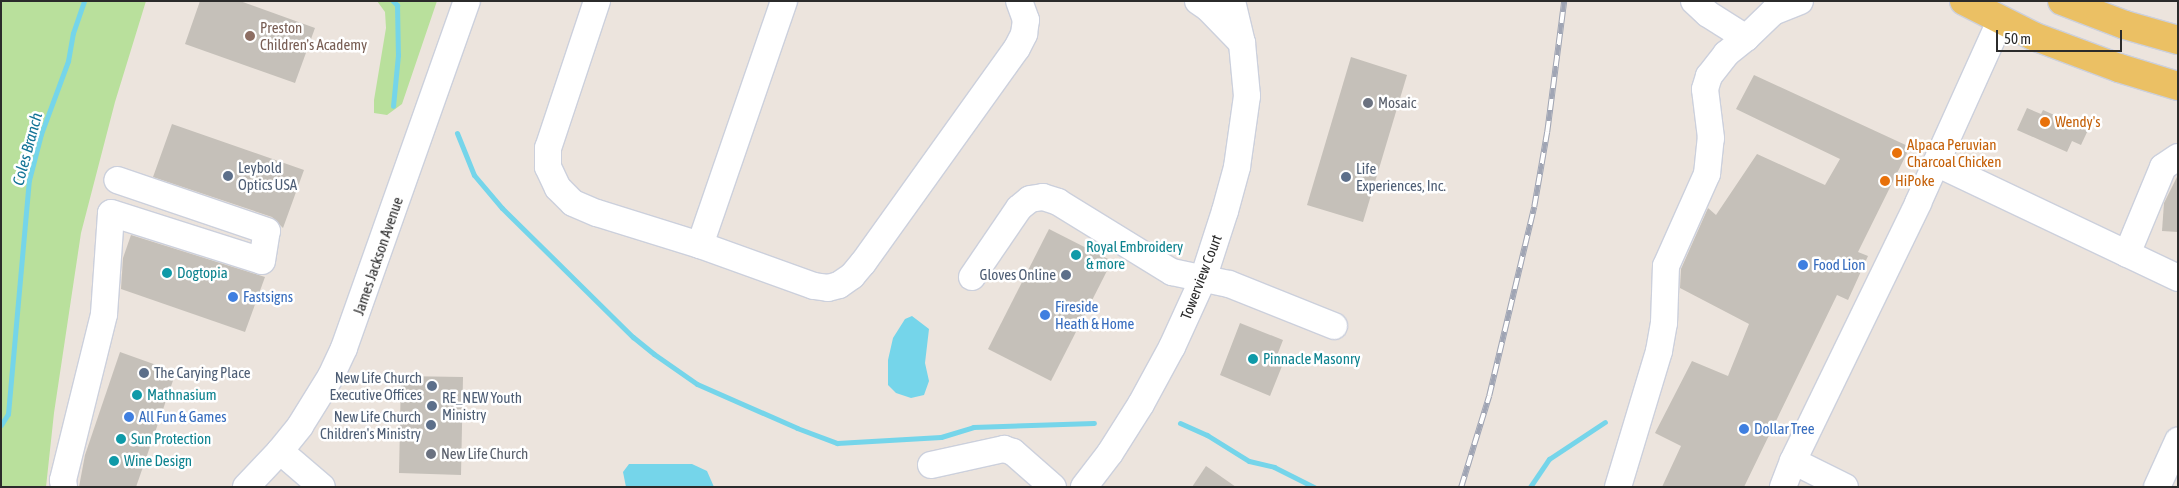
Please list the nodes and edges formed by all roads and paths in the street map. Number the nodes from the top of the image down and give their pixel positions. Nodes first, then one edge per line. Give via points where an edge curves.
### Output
1 (468, 1) edge
2 (597, 1) edge
3 (784, 1) edge
4 (1019, 1) edge
5 (1198, 1) edge
6 (1232, 1) edge
7 (1800, 1) edge
8 (1964, 1) edge
9 (2062, 1) edge
10 (1707, 5) edge
11 (2000, 21) junction
12 (1746, 38) junction
13 (2178, 40) edge
14 (1242, 43) junction
15 (2178, 86) edge
16 (2178, 157) edge
17 (1936, 163) junction
18 (117, 180) dead end
19 (700, 245) junction
20 (2127, 254) junction
21 (972, 277) dead end
22 (2178, 278) edge
23 (1203, 279) junction
24 (1334, 326) dead end
25 (2178, 441) edge
26 (280, 451) junction
27 (1793, 462) junction
28 (931, 465) dead end
29 (64, 487) edge
30 (246, 487) edge
31 (322, 487) edge
32 (1053, 487) edge
33 (1084, 487) edge
34 (1618, 487) edge
35 (1783, 487) edge
36 (1845, 487) edge
37 (2157, 487) edge

1 - 26 street, James Jackson Avenue via 344,348 316,400
2 - 19 street via 548,148 548,167 558,188 573,203 597,214
3 - 19 street
4 - 19 street via 1026,20 1017,48 852,276 828,288 814,286
5 - 14 street
6 - 14 street, Towerview Court
7 - 12 street via 1773,12
8 - 11 main road
9 - 13 main road via 2125,25
10 - 12 street
11 - 15 main road via 2060,46
11 - 17 street
12 - 34 street via 1726,54 1709,76 1705,89 1711,138 1707,174 1666,266 1664,323 1659,351
14 - 23 street, Towerview Court via 1247,96 1244,130 1225,211
16 - 20 street via 2163,167
17 - 20 street
17 - 27 street
18 - 29 street via 266,230 262,261 111,213 104,314 63,480
20 - 22 street
21 - 23 street via 1019,208 1030,199 1043,197 1058,202 1172,272
23 - 24 street via 1229,284
23 - 33 street, Towerview Court via 1141,404
25 - 37 street
26 - 30 street, James Jackson Avenue
26 - 31 street
27 - 35 street
27 - 36 street
28 - 32 street via 1004,449 1013,452

